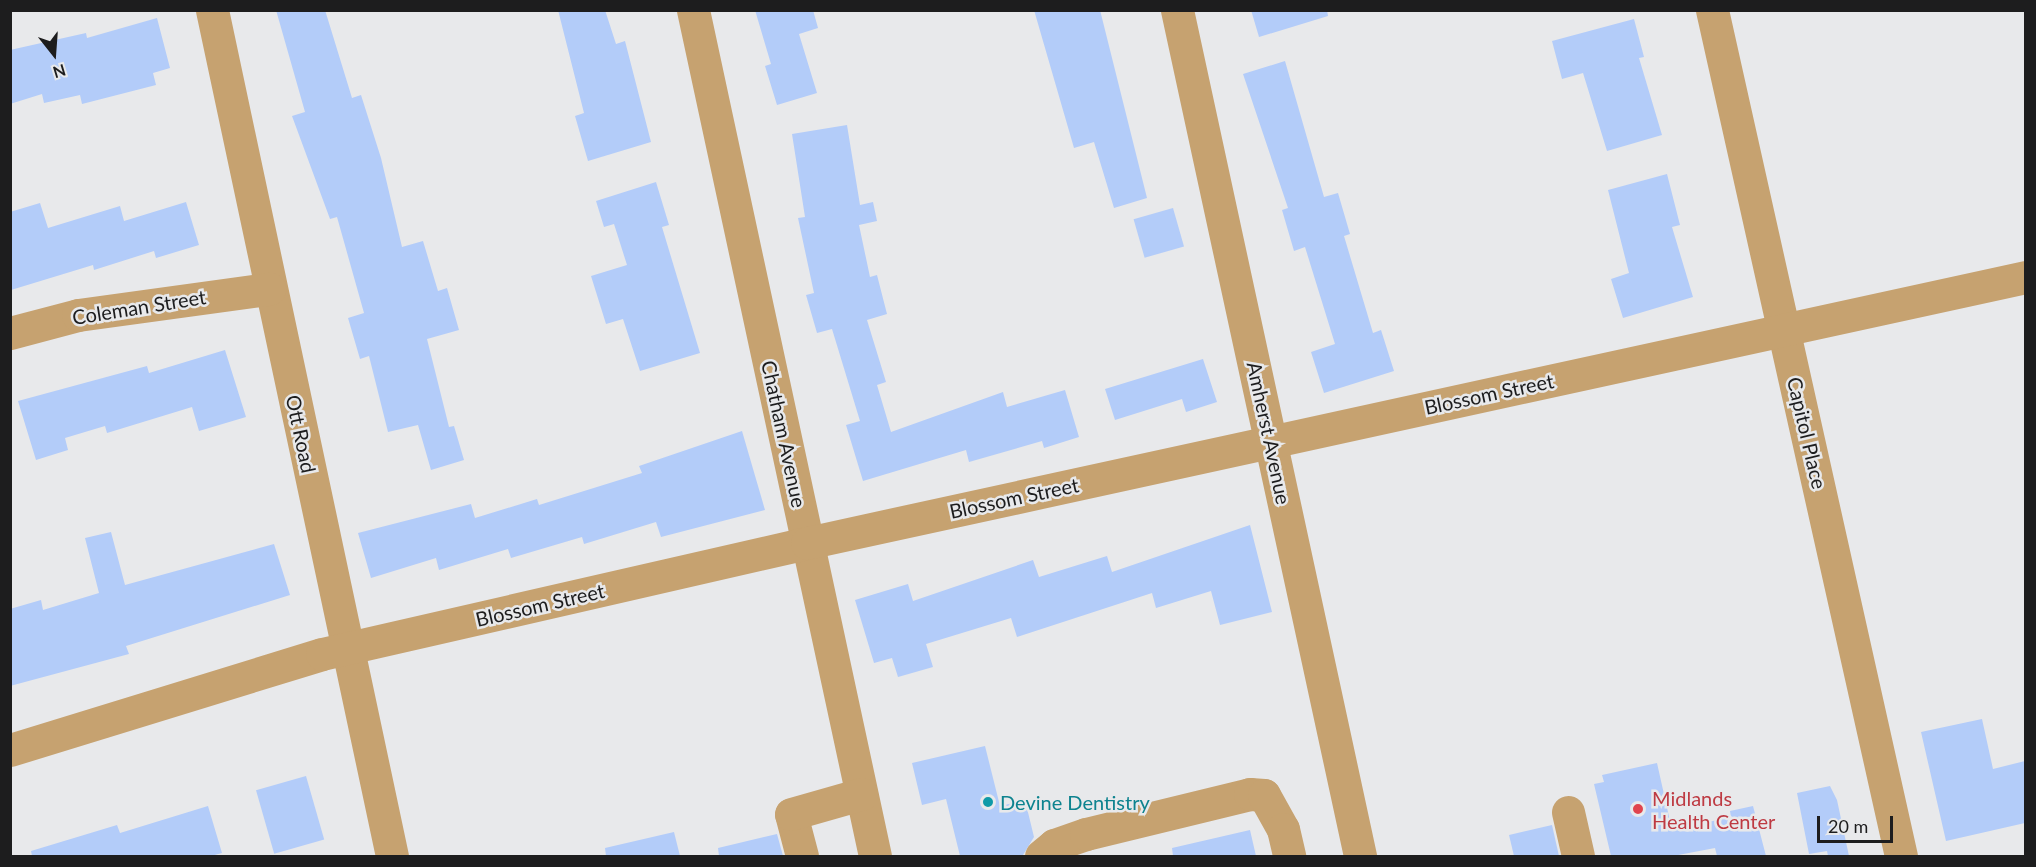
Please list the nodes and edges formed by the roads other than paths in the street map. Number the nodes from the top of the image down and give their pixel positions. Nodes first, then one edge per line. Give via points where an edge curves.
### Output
1 (212, 10) edge
2 (693, 10) edge
3 (1177, 10) edge
4 (1712, 10) edge
5 (2025, 277) edge
6 (269, 289) junction
7 (1783, 330) junction
8 (10, 333) edge
9 (1270, 442) junction
10 (807, 543) junction
11 (348, 649) junction
12 (10, 750) edge
13 (861, 794) junction
14 (1568, 812) dead end
15 (392, 856) edge
16 (802, 856) edge
17 (875, 856) edge
18 (1041, 856) edge
19 (1289, 856) edge
20 (1360, 856) edge
21 (1578, 856) edge
22 (1901, 856) edge

1 - 6 street, Ott Road
2 - 10 street, Chatham Avenue
3 - 9 street, Amherst Avenue
4 - 7 street, Capitol Place
5 - 7 street, Blossom Street
6 - 8 street, Coleman Street via 78,315
6 - 11 street, Ott Road
7 - 9 street, Blossom Street
7 - 22 street, Capitol Place
9 - 10 street, Blossom Street
9 - 20 street, Amherst Avenue
10 - 11 street, Blossom Street
10 - 13 street, Chatham Avenue
11 - 12 street, Blossom Street
11 - 15 street, Ott Road
13 - 16 street via 791,814
13 - 17 street, Chatham Avenue
14 - 21 street
18 - 19 street via 1054,845 1086,834 1250,794 1264,795 1283,829

